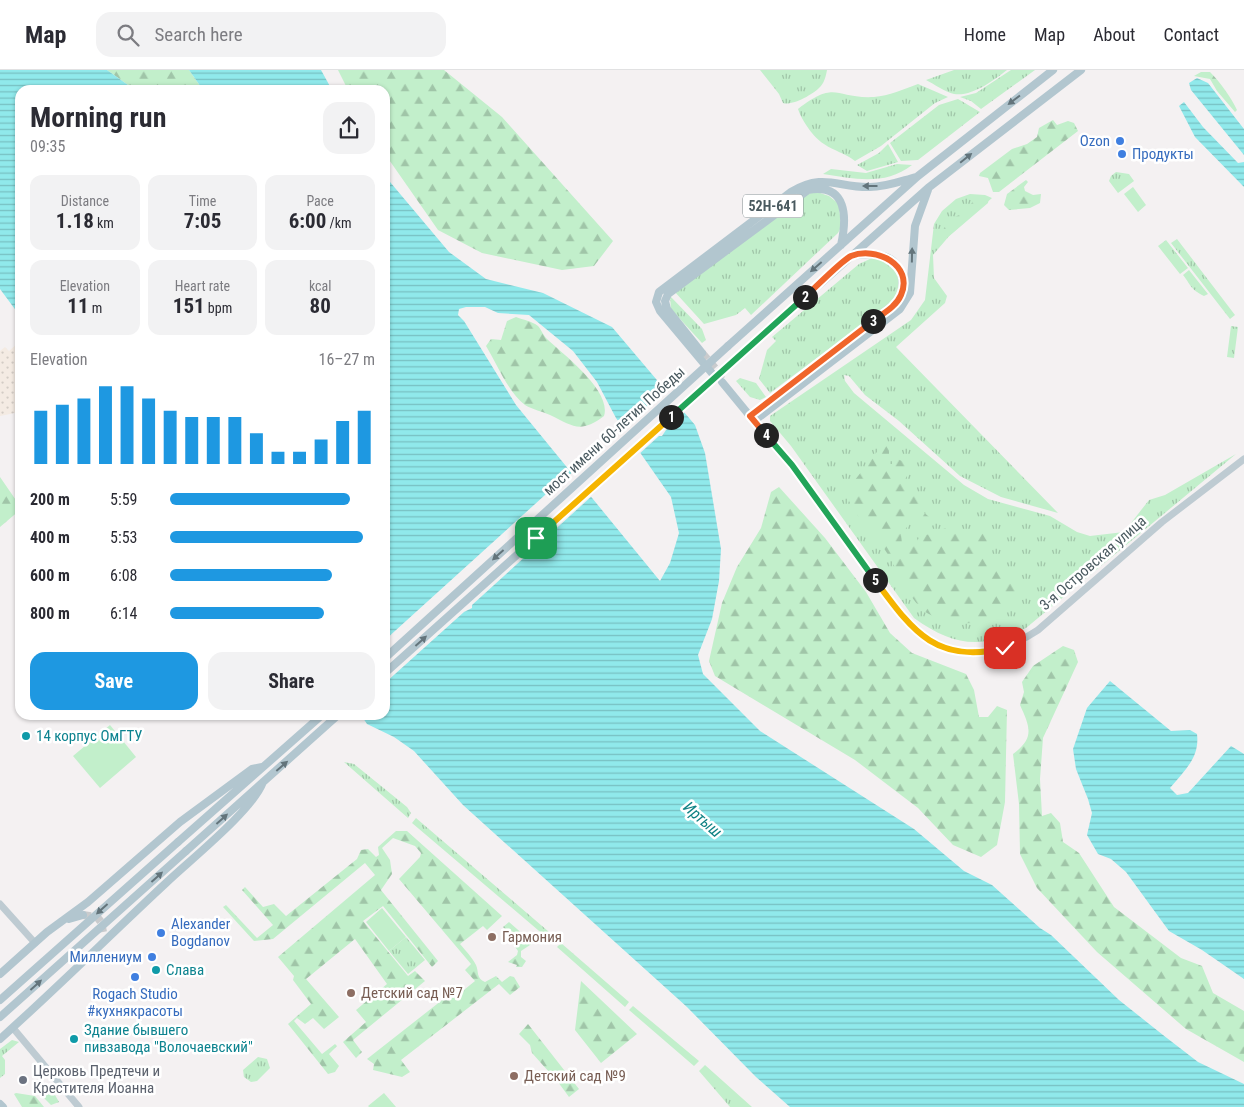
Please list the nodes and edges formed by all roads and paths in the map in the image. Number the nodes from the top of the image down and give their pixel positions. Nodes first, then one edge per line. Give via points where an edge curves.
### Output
1 (1053, 70) edge
2 (1081, 70) edge
3 (918, 176) junction
4 (928, 188) junction
5 (841, 246) junction
6 (851, 256) junction
7 (702, 353) tunnel mouth
8 (752, 419) junction
9 (1244, 459) edge
10 (390, 653) edge
11 (390, 669) edge
12 (316, 720) edge
13 (333, 720) edge
14 (262, 767) junction
15 (263, 782) junction
16 (0, 904) edge
17 (83, 915) dead end
18 (60, 922) junction
19 (103, 932) dead end
20 (34, 944) junction
21 (98, 946) junction
22 (0, 974) edge
23 (0, 1000) edge
24 (0, 1017) edge
25 (13, 1028) junction
26 (0, 1039) edge
27 (0, 1104) edge
28 (3, 1107) edge
29 (79, 1107) edge

1 -> 3 main road, мост имени 60-летия Победы
4 -> 2 main road, мост имени 60-летия Победы
3 - 5 main road, мост имени 60-летия Победы
3 -> 8 main road, 52Н-641 via 884,186 868,187 826,180 808,183 791,192 659,292 656,302 660,311
4 - 6 main road, мост имени 60-летия Победы
8 -> 4 main road via 904,305 912,284 914,226
5 - 7 main road, 52Н-641 via 846,220 843,205 829,191 808,190 669,294 665,301 667,309
5 -> 10 main road, мост имени 60-летия Победы, bridge
6 - 8 main road via 881,255 895,264 903,280 897,302
11 -> 6 main road, мост имени 60-летия Победы, bridge
8 - 9 main road, 3-я Островская улица via 792,465 904,618 932,643 963,652 990,652 1026,638 1162,522
12 - 14 main road
15 -> 13 main road
14 - 18 main road via 252,769 180,822 114,881
14 -> 23 main road, bridge
15 - 21 main road via 252,801
24 -> 15 main road, bridge
16 - 20 main road
17 - 18 main road
18 - 20 main road
19 - 21 main road
20 - 22 main road
21 - 25 main road via 81,966
25 - 26 main road
25 - 29 main road
27 - 28 main road

